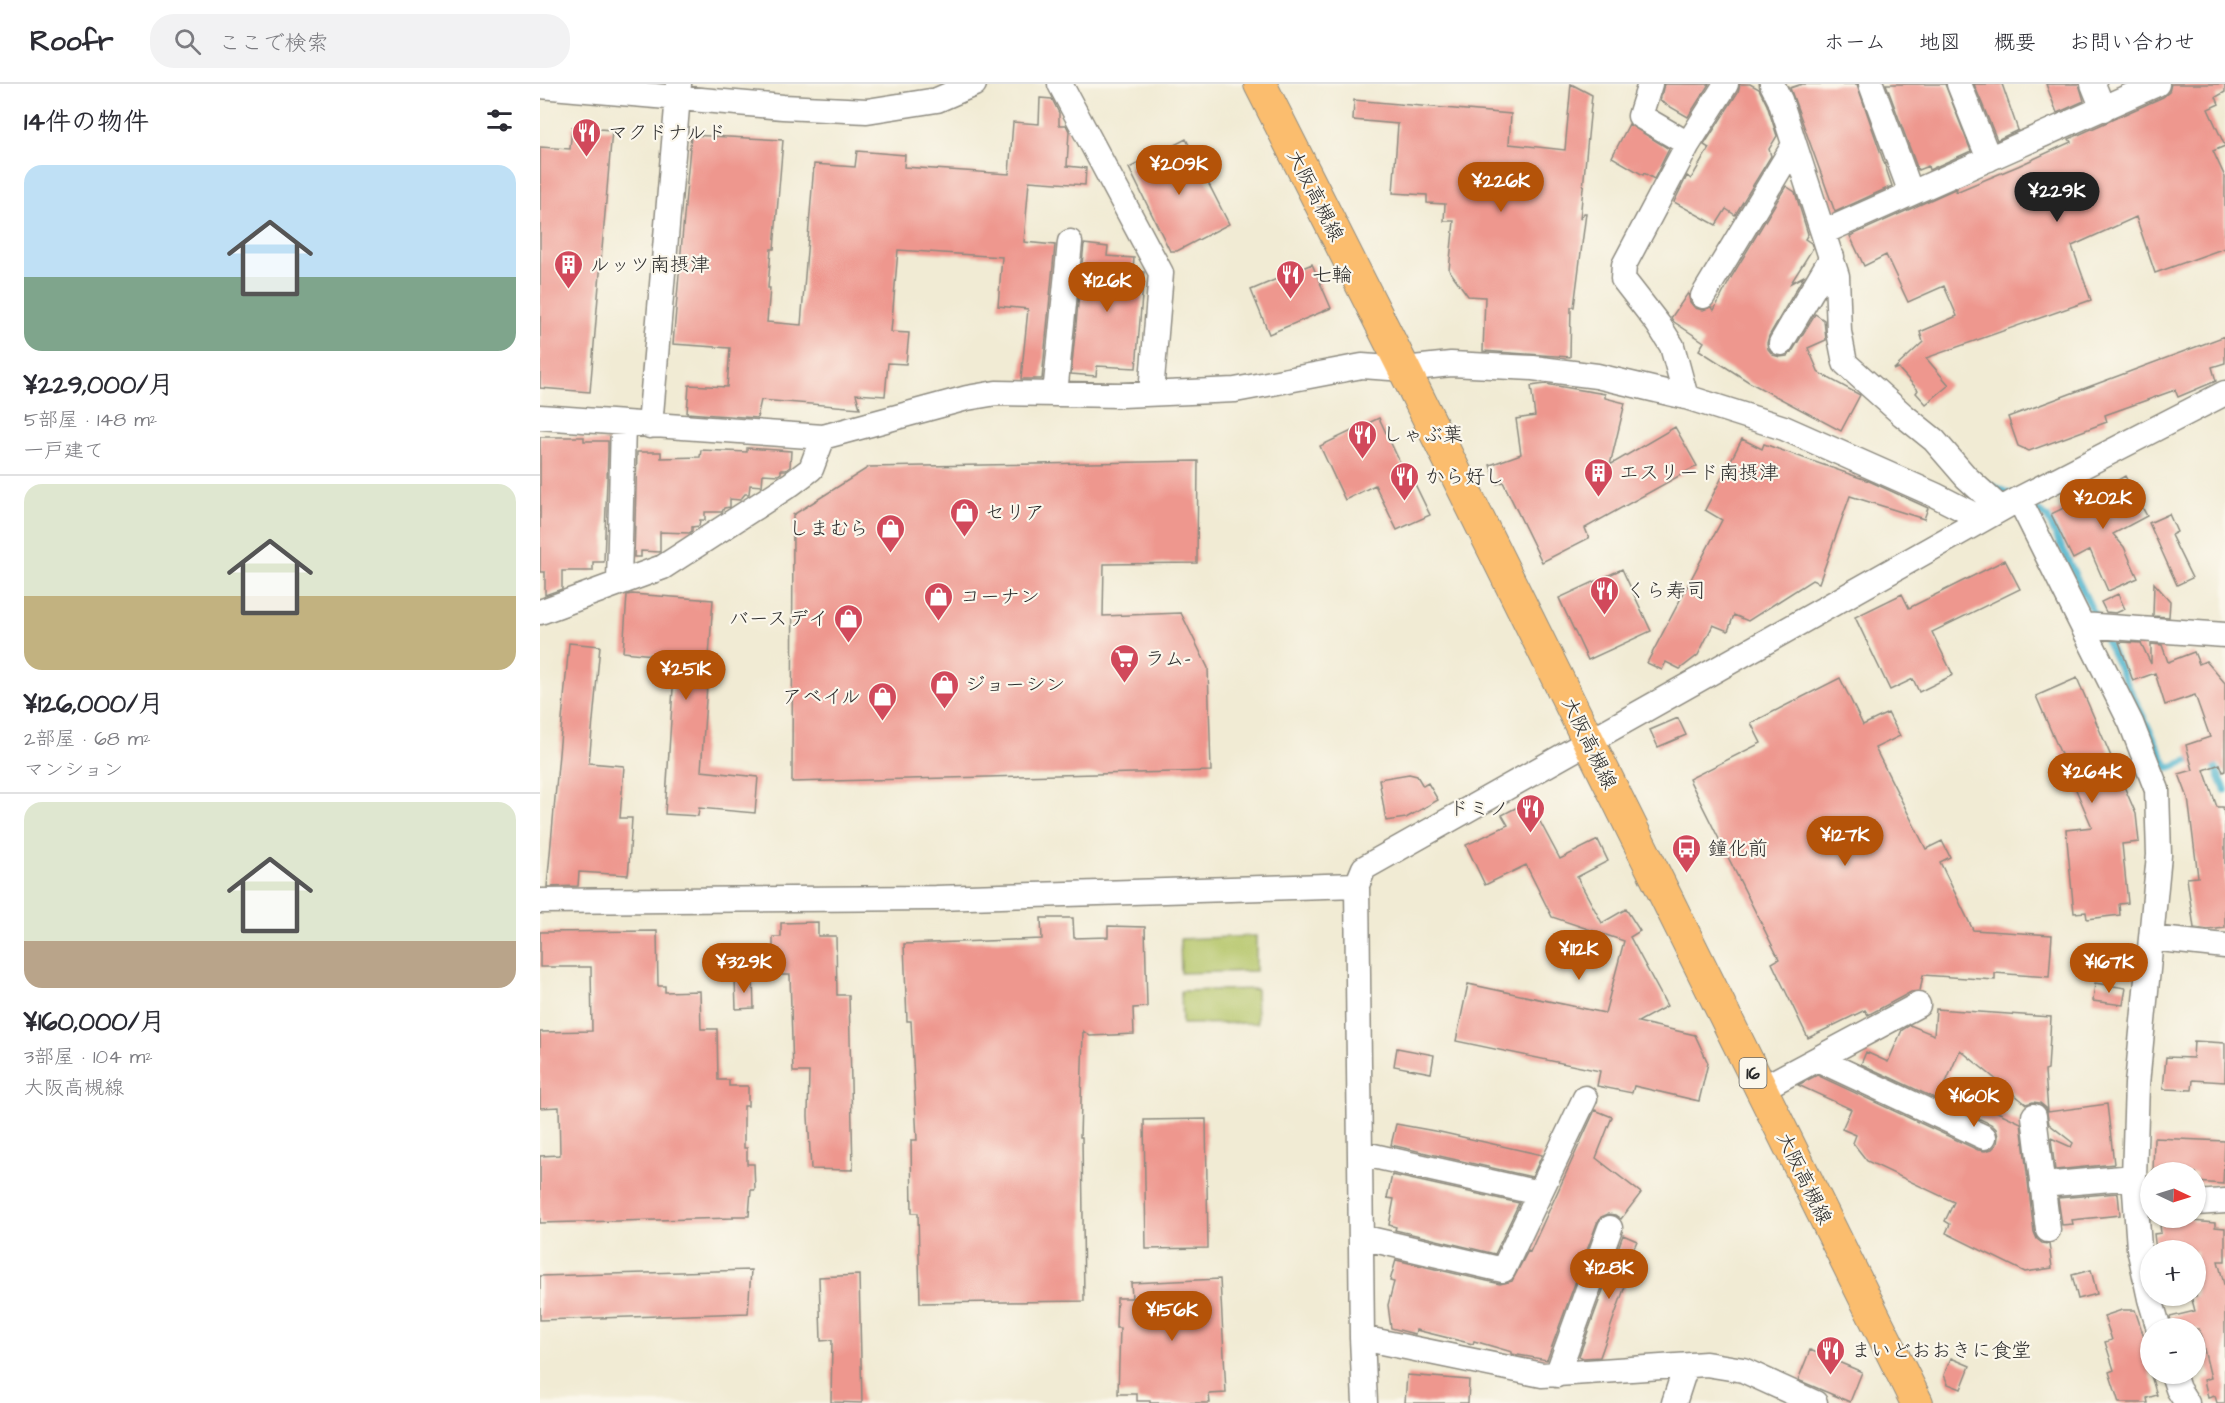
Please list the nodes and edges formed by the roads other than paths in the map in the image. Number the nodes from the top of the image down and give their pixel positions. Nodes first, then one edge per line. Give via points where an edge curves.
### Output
1 (974, 84) edge
2 (1060, 84) edge
3 (1260, 84) edge
4 (1650, 84) edge
5 (1726, 84) edge
6 (1772, 84) edge
7 (1872, 84) edge
8 (1959, 84) edge
9 (2093, 84) edge
10 (2157, 84) edge
11 (540, 86) edge
12 (678, 91) edge
13 (2103, 109) junction
14 (1688, 144) junction
15 (1794, 145) junction
16 (1989, 159) junction
17 (1911, 193) junction
18 (1824, 232) junction
19 (1070, 242) dead end
20 (1832, 258) junction
21 (1703, 296) dead end
22 (1781, 344) dead end
23 (1404, 369) junction
24 (1151, 393) junction
25 (2225, 393) edge
26 (1055, 394) junction
27 (1686, 397) junction
28 (540, 417) edge
29 (623, 424) junction
30 (650, 426) junction
31 (823, 436) junction
32 (2001, 509) junction
33 (619, 581) junction
34 (540, 612) edge
35 (2094, 626) junction
36 (2225, 635) edge
37 (1589, 742) junction
38 (1357, 885) junction
39 (540, 902) edge
40 (2151, 938) junction
41 (2225, 946) edge
42 (1918, 1005) dead end
43 (1816, 1059) junction
44 (1761, 1089) junction
45 (1585, 1098) dead end
46 (2034, 1116) dead end
47 (1984, 1137) dead end
48 (1360, 1153) junction
49 (2134, 1177) junction
50 (2042, 1185) junction
51 (1539, 1193) junction
52 (2140, 1196) edge
53 (2225, 1201) edge
54 (2206, 1202) edge
55 (1610, 1228) dead end
56 (2142, 1228) edge
57 (2048, 1230) dead end
58 (1361, 1237) junction
59 (2156, 1318) edge
60 (1362, 1338) junction
61 (1686, 1366) junction
62 (1557, 1375) junction
63 (1365, 1403) edge
64 (1674, 1403) edge
65 (1815, 1403) edge
66 (1917, 1403) edge

1 - 12 street via 938,99 867,111 783,107
2 - 24 street via 1161,273
3 - 23 main road, 大阪高槻線 / 16
4 - 14 street via 1640,116
5 - 14 street
6 - 15 street
7 - 17 street
8 - 16 street
9 - 13 street
10 - 13 street
11 - 12 street
12 - 30 street
13 - 16 street
14 - 27 street via 1624,265 1623,279 1672,346
15 - 18 street
15 - 21 street
16 - 17 street
17 - 18 street
18 - 20 street
19 - 26 street
20 - 22 street
20 - 32 street via 1845,363 1934,440
23 - 24 street via 1362,366 1235,390
23 - 27 street via 1451,364 1533,368 1597,376
23 - 37 main road, 大阪高槻線 / 16
24 - 26 street
25 - 32 street
26 - 31 street via 996,393 967,398
27 - 32 street via 1784,428 1935,495
28 - 29 street
29 - 30 street
29 - 33 street
30 - 31 street
31 - 33 street via 811,469 791,484 663,567
32 - 35 street
32 - 37 street
33 - 34 street
35 - 36 street
35 - 40 street via 2157,790 2159,855
37 - 38 street via 1364,868
37 - 44 main road, 大阪高槻線 / 16
38 - 39 street via 936,898
38 - 48 street
40 - 41 street
40 - 49 street via 2137,1084
42 - 43 street
43 - 44 street
43 - 47 street
44 - 66 main road, 大阪高槻線 / 16
45 - 51 street
46 - 50 street
48 - 51 street
48 - 58 street
49 - 50 street
49 - 52 street
50 - 57 street
51 - 58 street via 1503,1270
53 - 54 street
55 - 62 street
56 - 59 street via 2139,1248
58 - 60 street
60 - 62 street
60 - 63 street
61 - 62 street
61 - 64 street
61 - 65 street via 1706,1364 1743,1370

